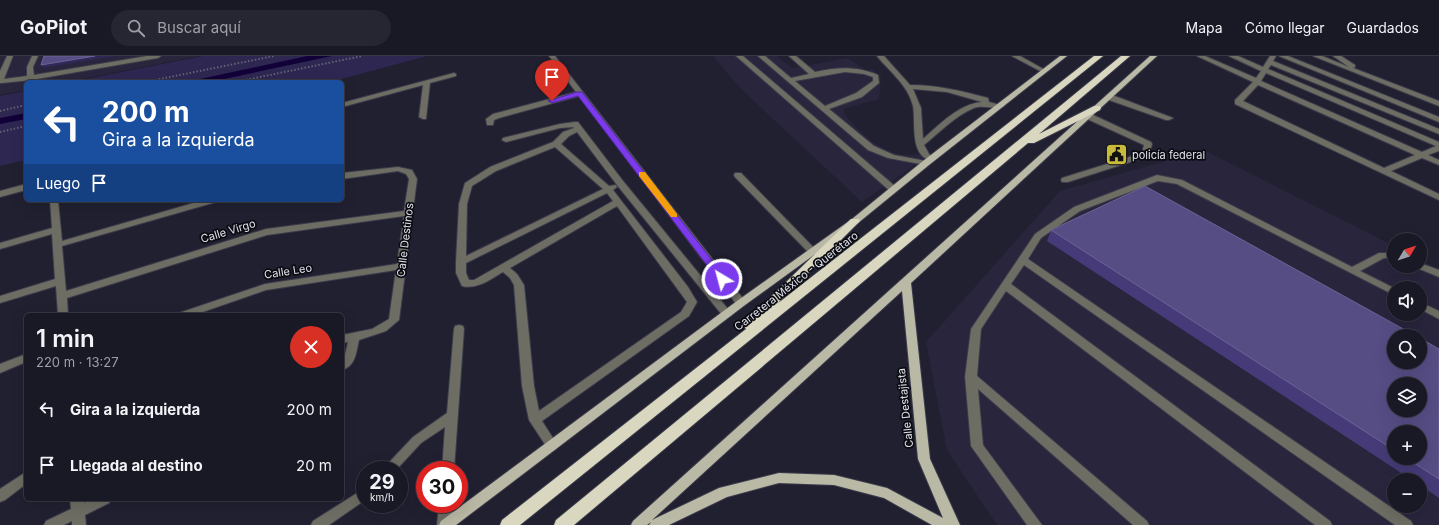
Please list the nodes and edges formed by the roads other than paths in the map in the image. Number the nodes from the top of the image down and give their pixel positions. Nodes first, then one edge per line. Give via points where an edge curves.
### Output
1 (10, 56) edge
2 (34, 56) edge
3 (158, 56) edge
4 (552, 56) edge
5 (739, 56) edge
6 (761, 56) edge
7 (792, 56) edge
8 (880, 56) edge
9 (1015, 56) edge
10 (1099, 56) edge
11 (1126, 56) edge
12 (1154, 56) edge
13 (1200, 56) edge
14 (1232, 56) edge
15 (1282, 56) edge
16 (1317, 56) edge
17 (1339, 56) edge
18 (1061, 57) edge
19 (1271, 59) edge
20 (1328, 61) junction
21 (1044, 71) junction
22 (1264, 71) junction
23 (1362, 73) junction
24 (454, 75) dead end
25 (814, 75) junction
26 (31, 78) junction
27 (790, 80) junction
28 (1257, 82) junction
29 (427, 83) junction
30 (908, 87) junction
31 (580, 93) junction
32 (1109, 97) junction
33 (812, 99) junction
34 (795, 103) junction
35 (986, 103) junction
36 (344, 104) edge
37 (1439, 104) edge
38 (1000, 106) junction
39 (1097, 108) junction
40 (824, 109) junction
41 (833, 116) junction
42 (1088, 116) junction
43 (423, 117) dead end
44 (1169, 118) dead end
45 (1439, 120) edge
46 (814, 121) junction
47 (490, 123) dead end
48 (579, 129) junction
49 (1439, 132) edge
50 (506, 140) dead end
51 (556, 144) junction
52 (920, 145) junction
53 (1439, 146) edge
54 (1015, 148) junction
55 (882, 154) junction
56 (1421, 155) junction
57 (861, 161) junction
58 (928, 161) junction
59 (1439, 163) edge
60 (1384, 171) junction
61 (738, 175) dead end
62 (344, 176) edge
63 (1065, 180) dead end
64 (620, 183) junction
65 (24, 188) edge
66 (608, 189) junction
67 (893, 189) junction
68 (0, 194) edge
69 (1439, 197) edge
70 (54, 202) edge
71 (206, 202) edge
72 (618, 202) junction
73 (408, 213) junction
74 (856, 221) junction
75 (56, 230) junction
76 (57, 245) junction
77 (0, 246) edge
78 (813, 252) junction
79 (1387, 255) edge
80 (1022, 259) junction
81 (461, 262) junction
82 (402, 266) junction
83 (504, 268) junction
84 (1427, 269) edge
85 (1352, 271) junction
86 (1439, 274) edge
87 (60, 282) junction
88 (906, 283) junction
89 (1005, 285) junction
90 (1387, 288) edge
91 (61, 296) junction
92 (0, 300) edge
93 (741, 303) junction
94 (1427, 309) edge
95 (63, 313) edge
96 (189, 313) edge
97 (727, 314) junction
98 (1439, 315) edge
99 (459, 329) dead end
100 (354, 337) junction
101 (344, 339) edge
102 (24, 359) edge
103 (344, 364) edge
104 (708, 366) junction
105 (0, 369) edge
106 (971, 377) junction
107 (453, 415) junction
108 (535, 420) junction
109 (552, 446) junction
110 (397, 461) edge
111 (449, 461) edge
112 (24, 478) edge
113 (0, 496) edge
114 (356, 498) edge
115 (95, 501) edge
116 (78, 505) edge
117 (446, 513) edge
118 (51, 525) edge
119 (79, 525) edge
120 (318, 525) edge
121 (445, 525) edge
122 (508, 525) edge
123 (562, 525) edge
124 (638, 525) edge
125 (656, 525) edge
126 (944, 525) edge
127 (953, 525) edge
128 (1035, 525) edge
129 (1142, 525) edge
130 (1326, 525) edge
131 (1406, 525) edge

1 - 26 street via 0,78 2,81
2 - 26 street via 30,67
3 - 26 street
4 - 31 street
5 - 34 street
6 - 27 street
7 - 25 street
8 - 30 street
9 - 21 street
10 - 104 highway, Carretera México - Querétaro
11 - 54 highway
12 - 32 main road
13 - 28 street
14 - 22 street
15 - 45 street
16 - 20 street
17 - 20 street
17 - 23 street
18 - 21 main road
19 - 22 street
19 - 49 street
20 - 23 street
21 - 38 main road
22 - 28 street
22 - 53 street
23 - 37 street
24 - 29 street
25 - 27 street
25 - 40 street via 844,70 868,72 876,76 877,82 859,95
27 - 33 street
28 - 56 street
28 - 60 street via 1238,102
29 - 36 street
29 - 43 street
30 - 35 street via 934,88 976,97 985,100
30 - 52 street via 917,106
31 - 47 street via 496,116 490,119
31 - 93 street
32 - 39 main road
32 - 44 street
33 - 34 street
33 - 40 street
34 - 46 street
35 - 38 street
35 - 52 street via 973,106 960,114
38 - 58 main road
39 - 42 main road
39 - 54 highway
40 - 41 street
41 - 46 street
41 - 55 street
42 - 63 street via 1148,144 1146,154
42 - 88 main road
46 - 57 street
48 - 50 street via 575,124 560,126
48 - 51 street via 566,134
48 - 64 street
51 - 66 street
51 - 81 street via 493,169 468,185 463,204
52 - 58 street
53 - 56 street
54 - 123 highway
55 - 57 street
55 - 58 street via 896,159
56 - 59 street
56 - 60 street
57 - 67 street
58 - 67 main road
60 - 69 street
61 - 78 street
62 - 73 street, Calle Destinos via 398,169 409,172 413,179
64 - 66 street
64 - 97 street
65 - 68 street
66 - 72 street
66 - 81 street
67 - 74 main road
70 - 75 street
71 - 76 street
72 - 83 street
72 - 108 street via 692,302 685,314
73 - 82 street, Calle Destinos
73 - 91 street, Calle Virgo via 266,232
74 - 78 main road
74 - 104 highway
75 - 76 street
75 - 77 street
76 - 87 street
78 - 93 main road
79 - 85 street via 1382,255
80 - 85 street via 1038,236 1077,209 1157,178 1179,182
80 - 89 street
80 - 131 street
81 - 83 street via 461,273 466,284 476,283
82 - 96 street, Calle Leo via 264,287
82 - 100 street, Calle Destinos via 394,320 373,333
83 - 108 street via 514,276 519,285 528,386
84 - 86 street
85 - 90 street
87 - 91 street
87 - 92 street
88 - 124 main road
88 - 127 main road, Calle Destajista via 924,459
89 - 106 street via 976,329
89 - 130 street
91 - 95 street
93 - 97 main road
94 - 98 street
97 - 109 main road
99 - 107 street
100 - 101 street, Calle Destinos
100 - 103 street via 348,361
102 - 105 street
104 - 122 highway, Carretera México - Querétaro
106 - 128 street via 977,446
106 - 129 street
107 - 110 street via 417,440
107 - 111 street
108 - 109 street
109 - 121 main road
112 - 113 street
114 - 120 street
115 - 116 street
116 - 118 street
116 - 119 street
117 - 121 street
125 - 126 main road via 724,492 779,478 834,480 887,493

